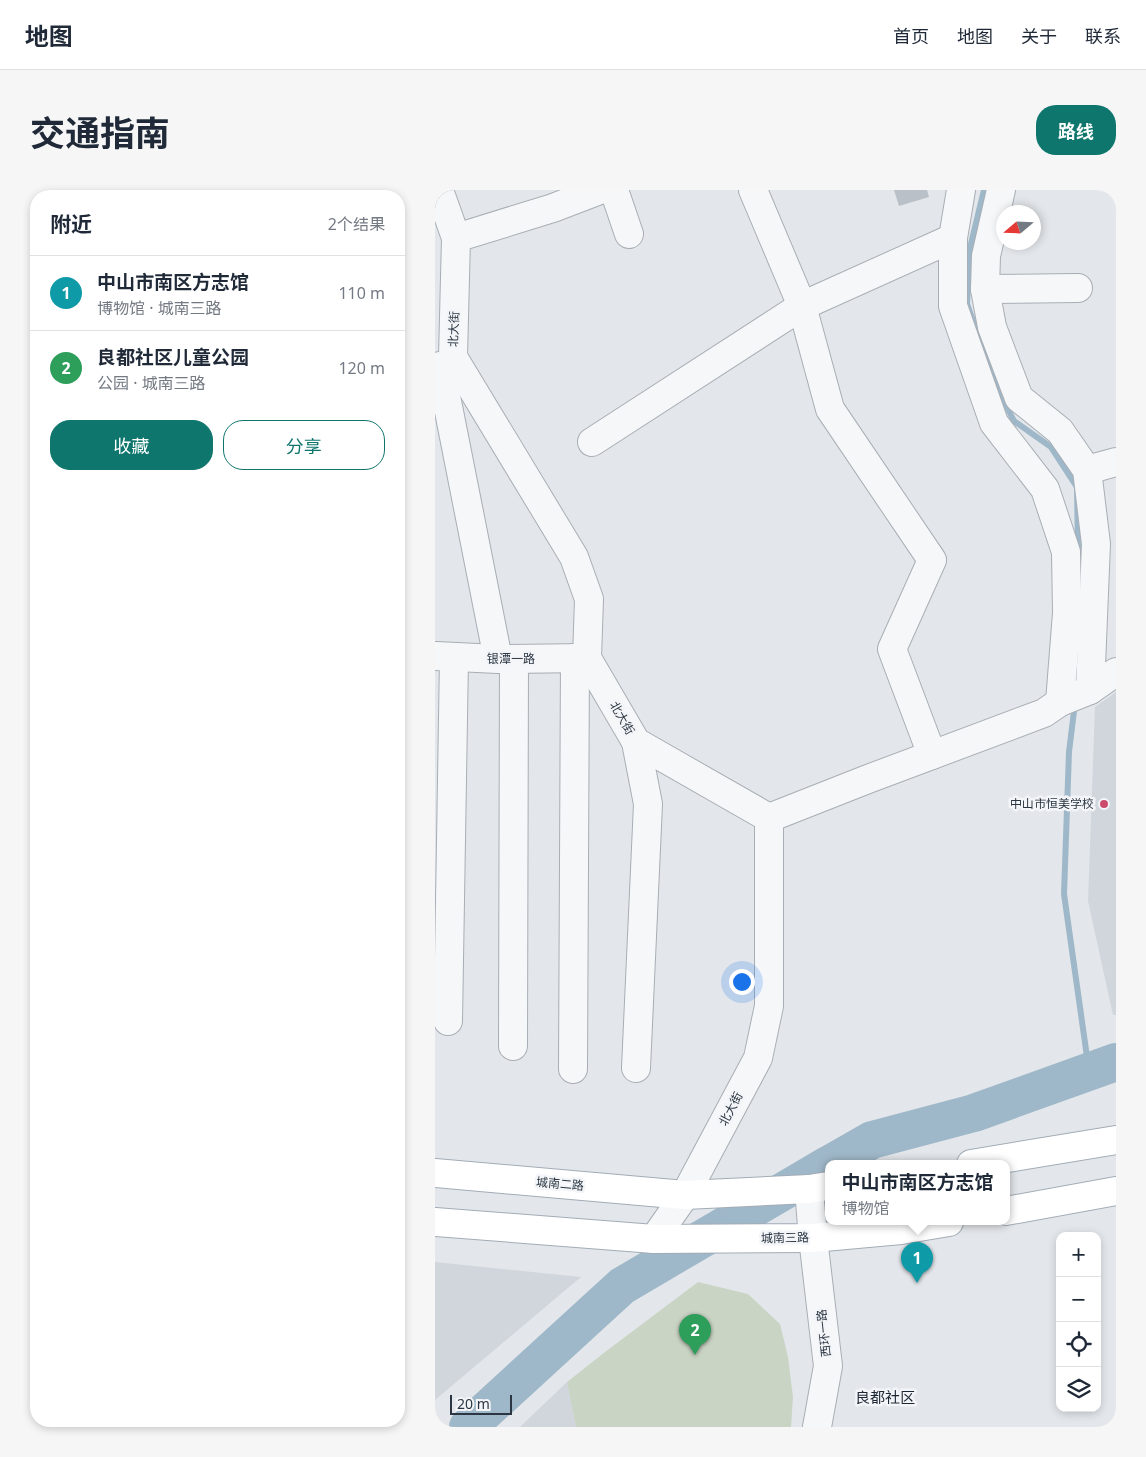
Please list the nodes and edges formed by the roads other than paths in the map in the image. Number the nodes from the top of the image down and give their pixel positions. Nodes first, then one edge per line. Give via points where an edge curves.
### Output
1 (439, 190) edge
2 (600, 190) edge
3 (614, 190) edge
4 (753, 190) edge
5 (961, 190) edge
6 (1001, 190) edge
7 (548, 199) edge
8 (629, 234) dead end
9 (456, 238) junction
10 (953, 238) junction
11 (1078, 288) dead end
12 (985, 289) junction
13 (802, 306) junction
14 (443, 363) edge
15 (592, 442) dead end
16 (1116, 462) edge
17 (1087, 470) junction
18 (444, 657) edge
19 (581, 658) junction
20 (506, 659) junction
21 (1116, 672) edge
22 (1090, 690) junction
23 (1060, 702) junction
24 (636, 742) junction
25 (932, 755) junction
26 (769, 818) junction
27 (448, 1021) dead end
28 (513, 1046) dead end
29 (636, 1068) dead end
30 (573, 1069) dead end
31 (1116, 1140) edge
32 (995, 1160) edge
33 (435, 1174) edge
34 (819, 1188) edge
35 (1116, 1191) edge
36 (685, 1195) junction
37 (1010, 1210) edge
38 (435, 1222) edge
39 (931, 1225) edge
40 (813, 1238) junction
41 (667, 1239) junction
42 (817, 1427) edge

1 - 9 street, 北大街
2 - 7 street
3 - 8 street
4 - 13 street
5 - 10 street
6 - 12 street via 986,256
7 - 9 street
9 - 14 street, 北大街
10 - 13 street
10 - 23 street via 953,306 994,423 1045,488 1065,552 1067,613
11 - 12 street
12 - 17 street via 992,327 1019,398 1060,431
13 - 15 street
13 - 25 street via 830,409 932,560 892,649
14 - 19 street, 北大街 via 574,557 589,599
14 - 20 street
16 - 17 street
17 - 22 street via 1096,544
18 - 20 street, 银潭一路
18 - 27 street
19 - 20 street, 银潭一路
19 - 24 street, 北大街
19 - 30 street
20 - 28 street
21 - 22 street
22 - 23 street
23 - 25 street via 1044,713
24 - 26 street, 北大街
24 - 29 street via 648,804
25 - 26 street
26 - 36 street, 北大街 via 769,1006 757,1058
31 - 32 main road
33 - 36 main road, 城南二路
34 - 36 main road
34 - 40 street, 西环一路
35 - 37 main road
36 - 41 street, 北大街
38 - 41 main road
39 - 40 main road, 城南三路
40 - 41 main road, 城南三路
40 - 42 street, 西环一路 via 828,1366

